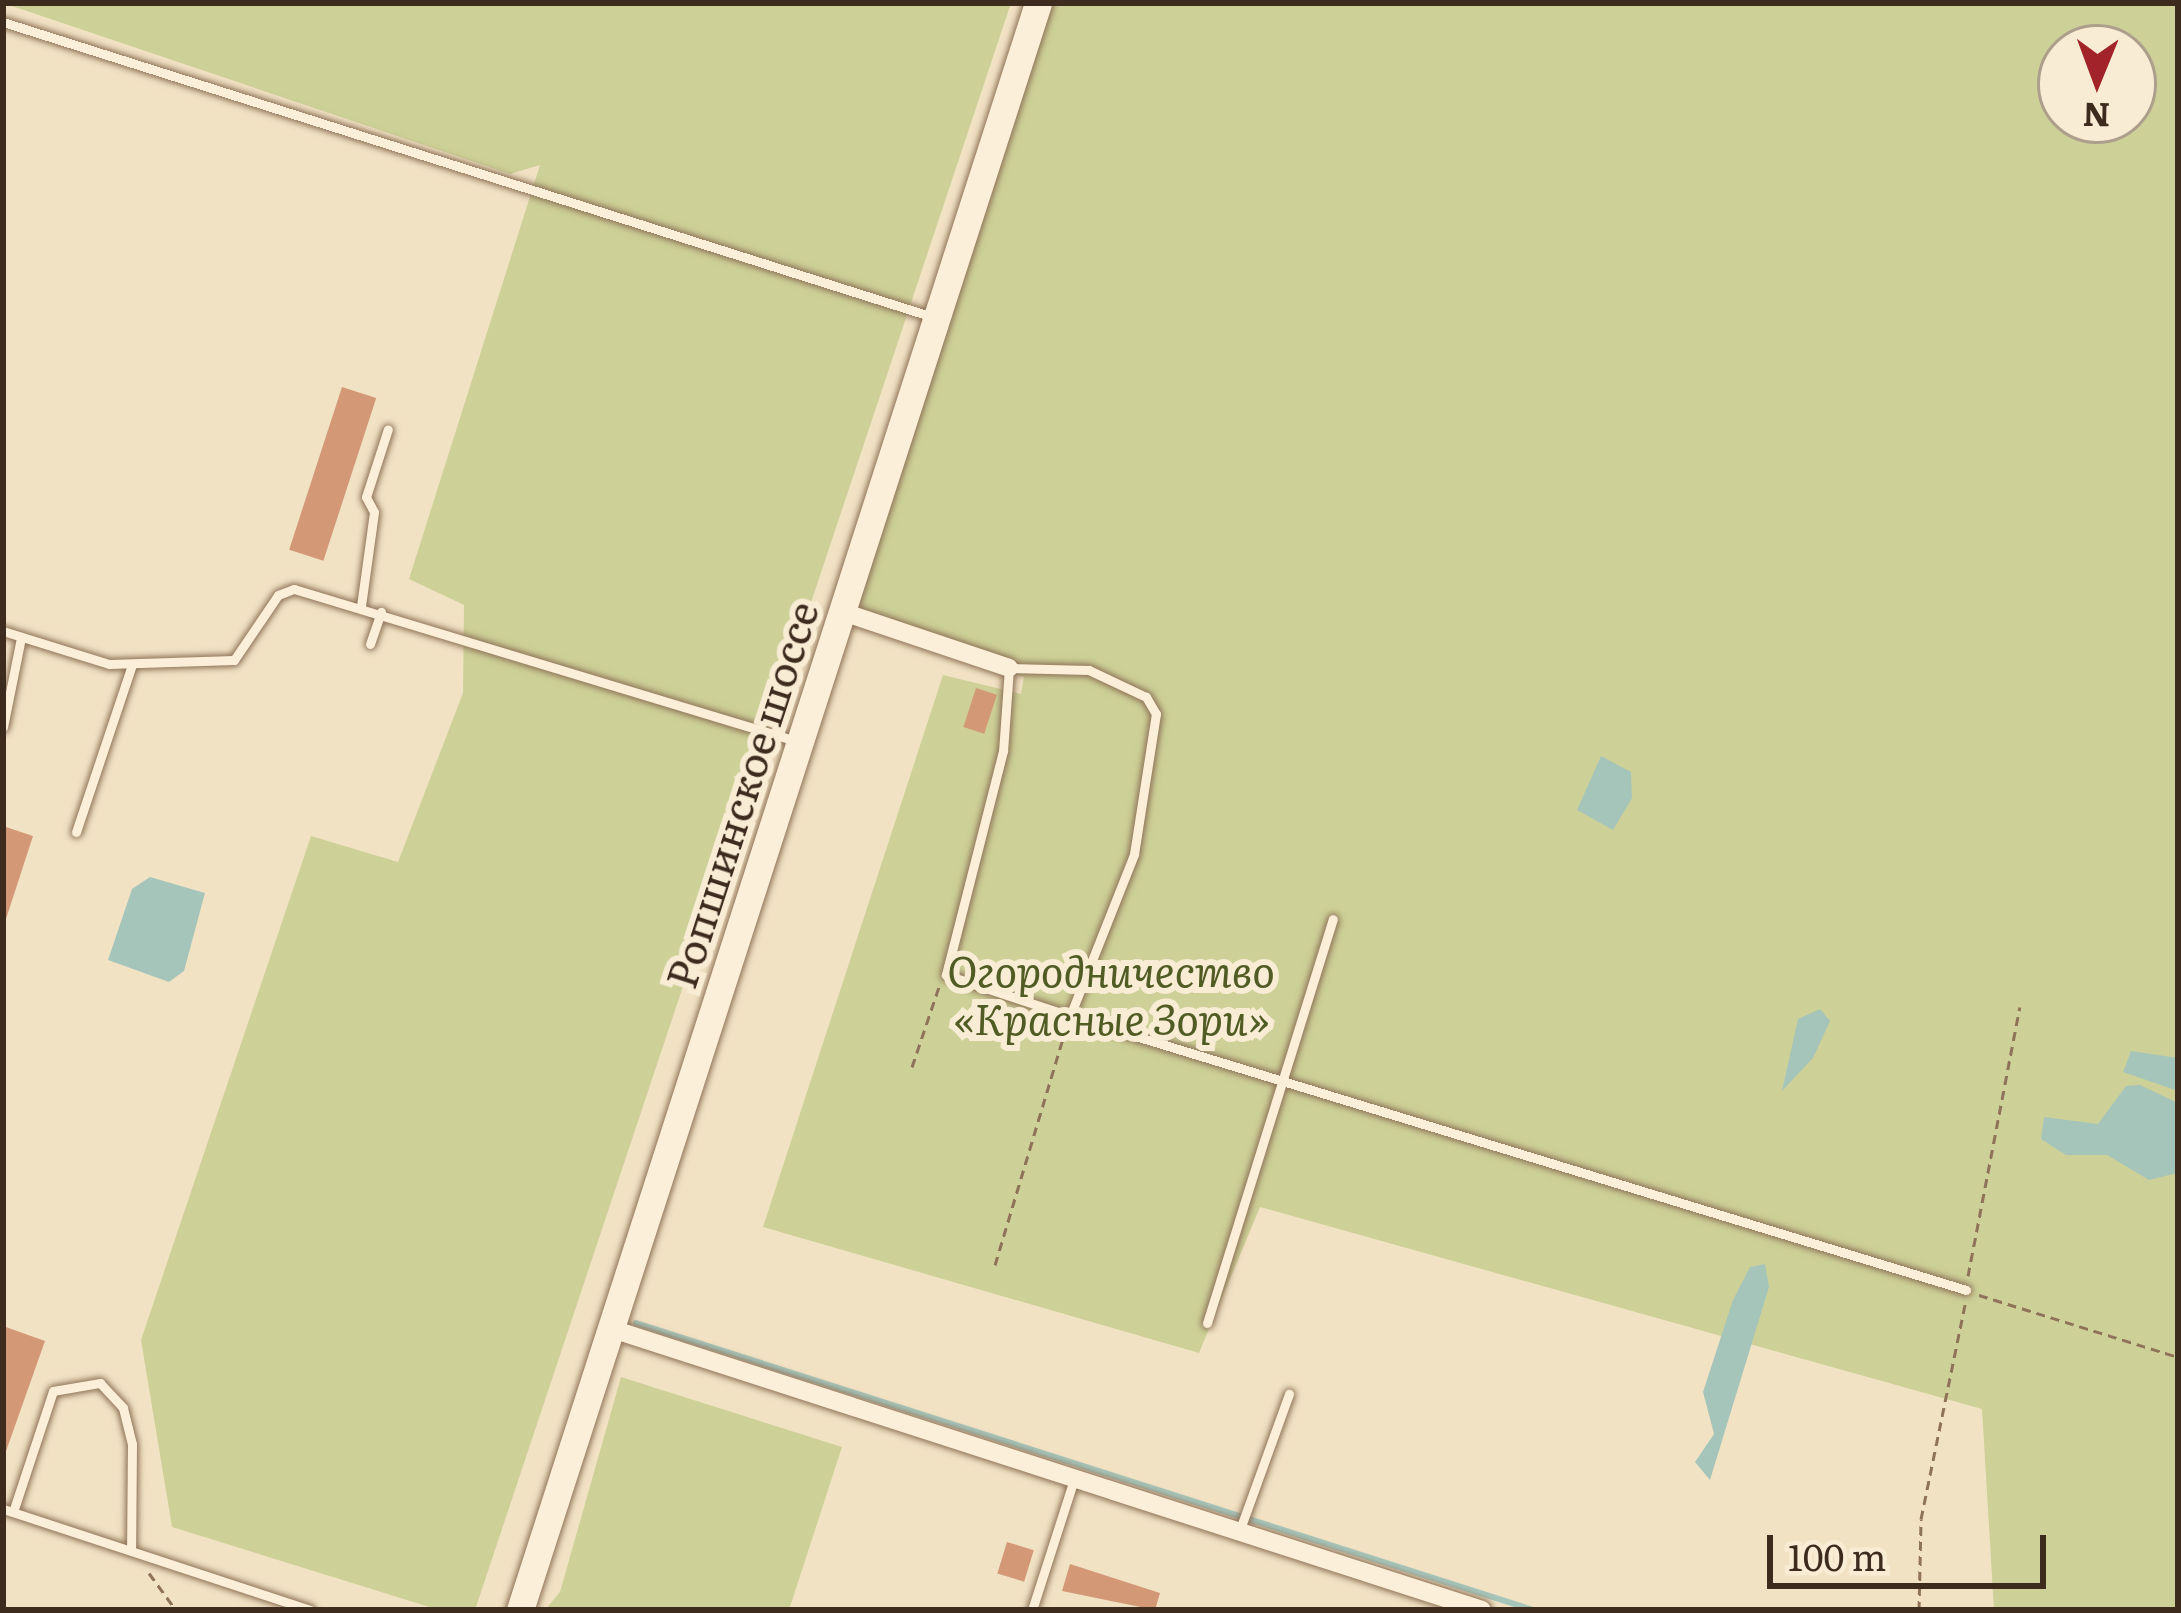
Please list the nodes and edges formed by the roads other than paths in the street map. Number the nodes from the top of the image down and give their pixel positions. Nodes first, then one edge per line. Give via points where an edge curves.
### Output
1 (1038, 3) edge
2 (3, 22) edge
3 (937, 318) junction
4 (388, 429) dead end
5 (362, 606) junction
6 (381, 612) junction
7 (843, 612) junction
8 (3, 632) edge
9 (21, 638) junction
10 (370, 644) dead end
11 (132, 665) junction
12 (1009, 668) junction
13 (3, 727) edge
14 (800, 742) junction
15 (76, 832) dead end
16 (1333, 919) dead end
17 (1070, 1016) junction
18 (1278, 1077) junction
19 (1966, 1290) road end
20 (1207, 1323) dead end
21 (612, 1329) junction
22 (1289, 1394) dead end
23 (1074, 1479) junction
24 (8, 1510) edge
25 (1239, 1532) junction
26 (131, 1549) junction
27 (310, 1610) edge
28 (520, 1610) edge
29 (1032, 1610) edge
30 (1482, 1610) edge

1 - 3 main road, Ропшинское шоссе
2 - 3 lane
3 - 7 main road, Ропшинское шоссе
4 - 5 lane via 366,497 374,512
5 - 6 lane
5 - 11 lane via 285,591 234,660
6 - 10 lane
6 - 14 lane
7 - 12 street
7 - 14 main road, Ропшинское шоссе
8 - 9 lane
9 - 11 lane
9 - 13 lane
11 - 15 lane
12 - 17 lane via 1003,751 946,975
12 - 17 lane via 1089,670 1146,697 1156,714 1134,854
14 - 21 main road, Ропшинское шоссе
16 - 18 lane
17 - 18 lane
18 - 19 lane
18 - 20 lane
21 - 23 street
21 - 28 main road, Ропшинское шоссе
22 - 25 lane
23 - 25 street
23 - 29 lane
24 - 26 lane
24 - 26 lane via 53,1390 100,1383 123,1408 131,1444
25 - 30 street
26 - 27 lane

